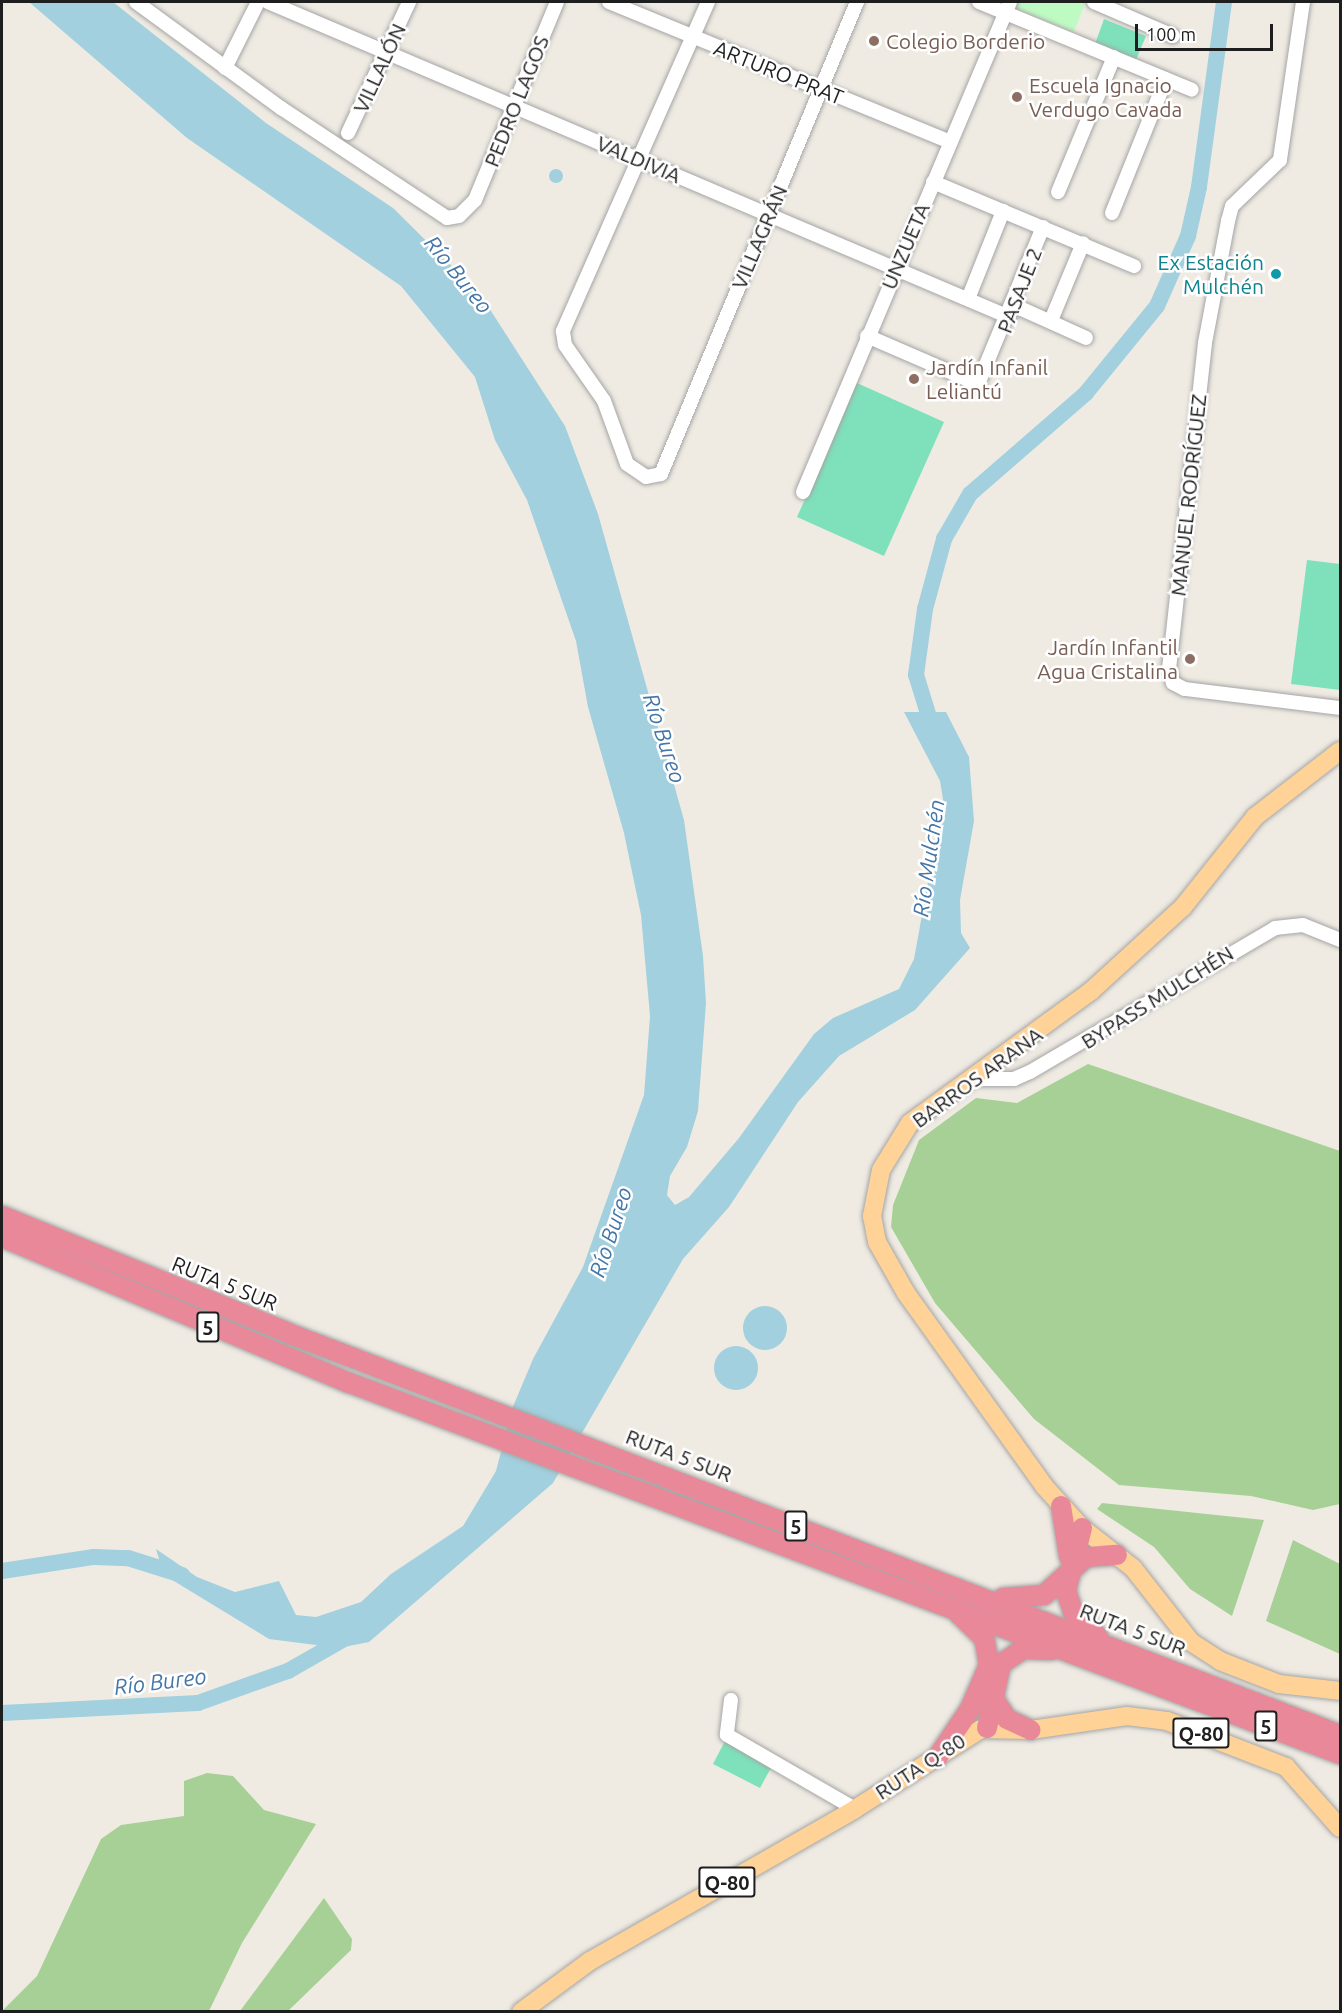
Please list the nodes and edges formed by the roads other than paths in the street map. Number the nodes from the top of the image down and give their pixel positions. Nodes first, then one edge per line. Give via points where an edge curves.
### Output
1 (136, 2) edge
2 (258, 2) edge
3 (268, 2) edge
4 (409, 2) edge
5 (557, 2) edge
6 (609, 2) edge
7 (708, 2) edge
8 (857, 2) edge
9 (979, 2) edge
10 (1094, 2) edge
11 (1303, 2) edge
12 (1007, 7) edge
13 (1173, 36) dead end
14 (693, 37) junction
15 (388, 53) junction
16 (1114, 57) junction
17 (225, 68) junction
18 (1166, 79) junction
19 (821, 89) junction
20 (1192, 90) dead end
21 (514, 106) junction
22 (348, 133) dead end
23 (950, 142) junction
24 (640, 160) junction
25 (933, 183) junction
26 (1058, 192) dead end
27 (1003, 211) junction
28 (1112, 213) dead end
29 (768, 214) junction
30 (1043, 227) junction
31 (1083, 243) junction
32 (1134, 266) dead end
33 (896, 268) junction
34 (968, 299) junction
35 (1011, 311) junction
36 (1052, 318) junction
37 (867, 336) junction
38 (1086, 338) dead end
39 (803, 492) dead end
40 (1341, 708) edge
41 (1341, 751) edge
42 (1341, 940) edge
43 (974, 1079) junction
44 (2, 1216) edge
45 (2, 1237) edge
46 (1061, 1506) junction
47 (1082, 1528) junction
48 (1117, 1555) junction
49 (1069, 1571) junction
50 (971, 1592) junction
51 (948, 1605) junction
52 (1115, 1648) junction
53 (1073, 1652) junction
54 (1341, 1691) edge
55 (985, 1699) junction
56 (731, 1700) dead end
57 (987, 1728) junction
58 (1031, 1730) junction
59 (1341, 1735) edge
60 (1341, 1755) edge
61 (937, 1758) junction
62 (855, 1809) junction
63 (1341, 1827) edge
64 (521, 2012) edge

1 - 17 street
2 - 17 street
3 - 15 street, VALDIVIA
4 - 15 street, VILLALÓN
5 - 21 street, PEDRO LAGOS
6 - 14 street, ARTURO PRAT
7 - 14 street
8 - 19 street, VILLAGRÁN
9 - 12 street
10 - 13 street
11 - 40 street, MANUEL RODRÍGUEZ via 1280,159 1232,207 1228,221 1205,343 1169,667 1173,682 1185,689
12 - 16 street
12 - 23 street, UNZUETA
14 - 19 street, ARTURO PRAT
14 - 24 street
15 - 21 street, VALDIVIA
15 - 22 street, VILLALÓN
16 - 18 street
16 - 26 street
17 - 21 street, PEDRO LAGOS via 388,176 438,215 459,216 475,200
18 - 20 street
18 - 28 street
19 - 23 street, ARTURO PRAT
19 - 29 street, VILLAGRÁN
21 - 24 street, VALDIVIA
23 - 25 street, UNZUETA
24 - 29 street, VALDIVIA
24 - 29 street, VILLAGRÁN via 572,310 563,340 604,401 627,464 646,477 661,474
25 - 27 street
25 - 33 street, UNZUETA
27 - 30 street
27 - 34 street
29 - 33 street, VALDIVIA
30 - 31 street
30 - 35 street, PASAJE 2
31 - 32 street
31 - 36 street
33 - 34 street, VALDIVIA
33 - 37 street, UNZUETA
34 - 35 street, VALDIVIA
35 - 36 street, VALDIVIA
35 - 37 street, PASAJE 2 via 978,384
36 - 38 street, VALDIVIA
37 - 39 street, UNZUETA
41 - 43 main road, BARROS ARANA via 1255,817 1165,925 1064,1013
42 - 43 street, BYPASS MULCHÉN via 1303,925 1275,928 1030,1072 1014,1080
43 - 46 main road, BARROS ARANA via 922,1113 894,1145 877,1182 874,1233 906,1293
44 - 50 highway, RUTA 5 SUR / 5 via 417,1382
45 - 51 highway, RUTA 5 SUR / 5 via 214,1329
46 - 47 main road, BARROS ARANA
46 - 49 highway via 1069,1534
47 - 48 main road, BARROS ARANA
47 - 49 highway
48 - 49 highway via 1094,1554
48 - 54 main road, BARROS ARANA via 1204,1653 1297,1689
49 - 50 highway via 1056,1587 1036,1598
49 - 52 highway via 1066,1591 1073,1611
50 - 52 highway, RUTA 5 SUR / 5
51 - 53 highway, RUTA 5 SUR / 5
51 - 55 highway via 987,1644
52 - 59 highway, RUTA 5 SUR / 5
53 - 55 highway via 1029,1648 1011,1655 994,1677
53 - 60 highway, RUTA 5 SUR / 5
55 - 57 highway
55 - 58 highway via 1007,1719
55 - 61 highway
56 - 62 street via 727,1735
57 - 58 main road, RUTA Q-80 / Q-80
57 - 61 main road, RUTA Q-80 / Q-80
58 - 63 main road, RUTA Q-80 / Q-80 via 1127,1716 1167,1721 1286,1767
61 - 62 main road, RUTA Q-80 / Q-80
62 - 64 main road, RUTA Q-80 / Q-80 via 609,1949

